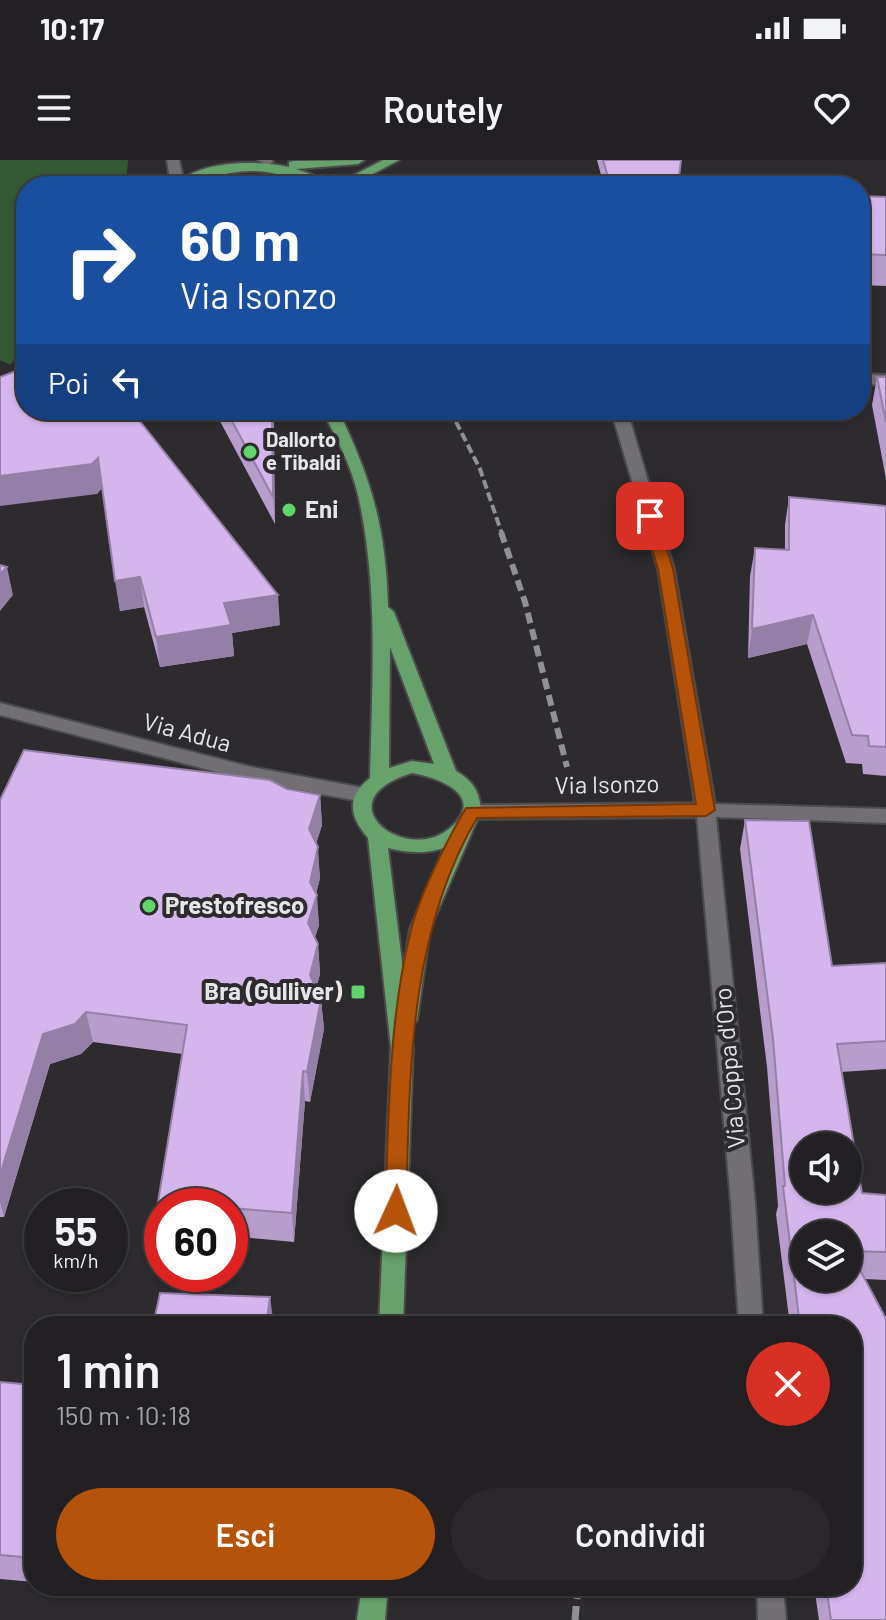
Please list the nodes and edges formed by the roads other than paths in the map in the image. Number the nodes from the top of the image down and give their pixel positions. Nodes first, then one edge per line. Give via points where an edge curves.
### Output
1 (358, 160) edge
2 (393, 160) edge
3 (265, 161) edge
4 (289, 166) junction
5 (194, 176) edge
6 (309, 176) edge
7 (360, 176) edge
8 (334, 420) edge
9 (622, 420) edge
10 (381, 600) junction
11 (0, 709) edge
12 (447, 773) junction
13 (379, 778) junction
14 (364, 795) junction
15 (706, 810) junction
16 (472, 812) junction
17 (886, 816) edge
18 (461, 831) junction
19 (377, 835) junction
20 (402, 1048) junction
21 (391, 1316) edge
22 (750, 1316) edge
23 (374, 1596) edge
24 (771, 1596) edge
25 (371, 1620) edge
26 (772, 1620) edge

1 - 4 main road
2 - 7 main road
3 - 4 main road
3 - 5 main road via 224,164
4 - 6 main road
8 - 10 main road via 365,493
9 - 15 street, Via Coppa d'Oro via 666,569
10 - 12 main road
10 - 13 main road
11 - 14 street, Via Adua via 251,774
12 - 13 main road via 412,767
12 - 16 main road via 470,793
13 - 14 main road
14 - 19 main road via 361,812
15 - 16 street, Via Isonzo
15 - 17 street, Via Isonzo
15 - 22 street, Via Coppa d'Oro
16 - 18 main road
18 - 19 main road via 430,845 392,843
18 - 20 main road via 420,929
19 - 20 main road
20 - 21 main road
23 - 25 main road
24 - 26 street

